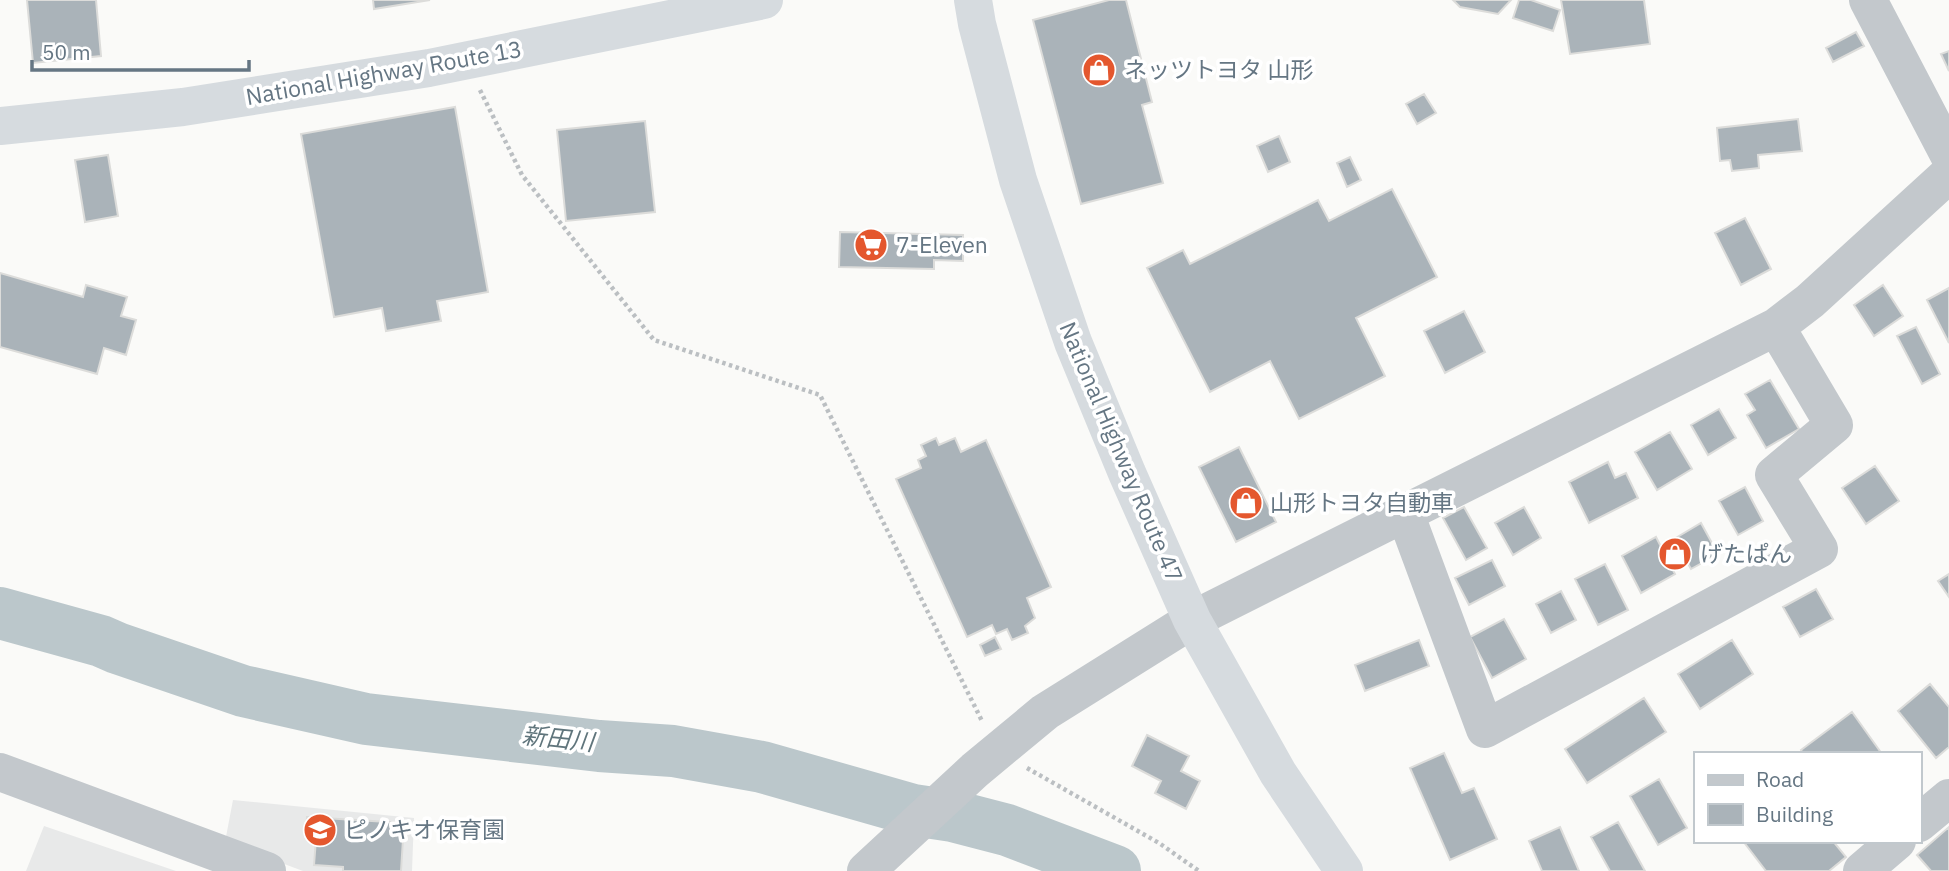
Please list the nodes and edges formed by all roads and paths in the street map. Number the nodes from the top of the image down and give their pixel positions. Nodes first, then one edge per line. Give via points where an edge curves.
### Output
1 (764, 0) edge
2 (973, 0) edge
3 (1868, 0) edge
4 (466, 61) junction
5 (0, 125) edge
6 (1949, 155) edge
7 (1949, 174) edge
8 (1776, 327) junction
9 (1405, 513) junction
10 (1192, 620) junction
11 (986, 760) junction
12 (0, 772) edge
13 (1949, 798) edge
14 (1921, 821) edge
15 (1895, 843) edge
16 (870, 868) edge
17 (267, 871) edge
18 (1199, 871) edge
19 (1344, 871) edge
20 (1862, 871) edge

1 - 4 highway, National Highway Route 13
2 - 10 highway, National Highway Route 47 via 1018,180 1073,342
3 - 6 street
4 - 5 highway, National Highway Route 13 via 183,107
4 - 11 path via 522,175 654,340 820,395
7 - 8 street
8 - 9 street
8 - 9 street via 1834,425 1774,475 1819,550 1485,729
9 - 10 street
10 - 11 street via 1045,712
10 - 19 highway, National Highway Route 47 via 1278,773
11 - 16 street
11 - 18 path via 1159,843
12 - 17 street
13 - 14 street
15 - 20 street

